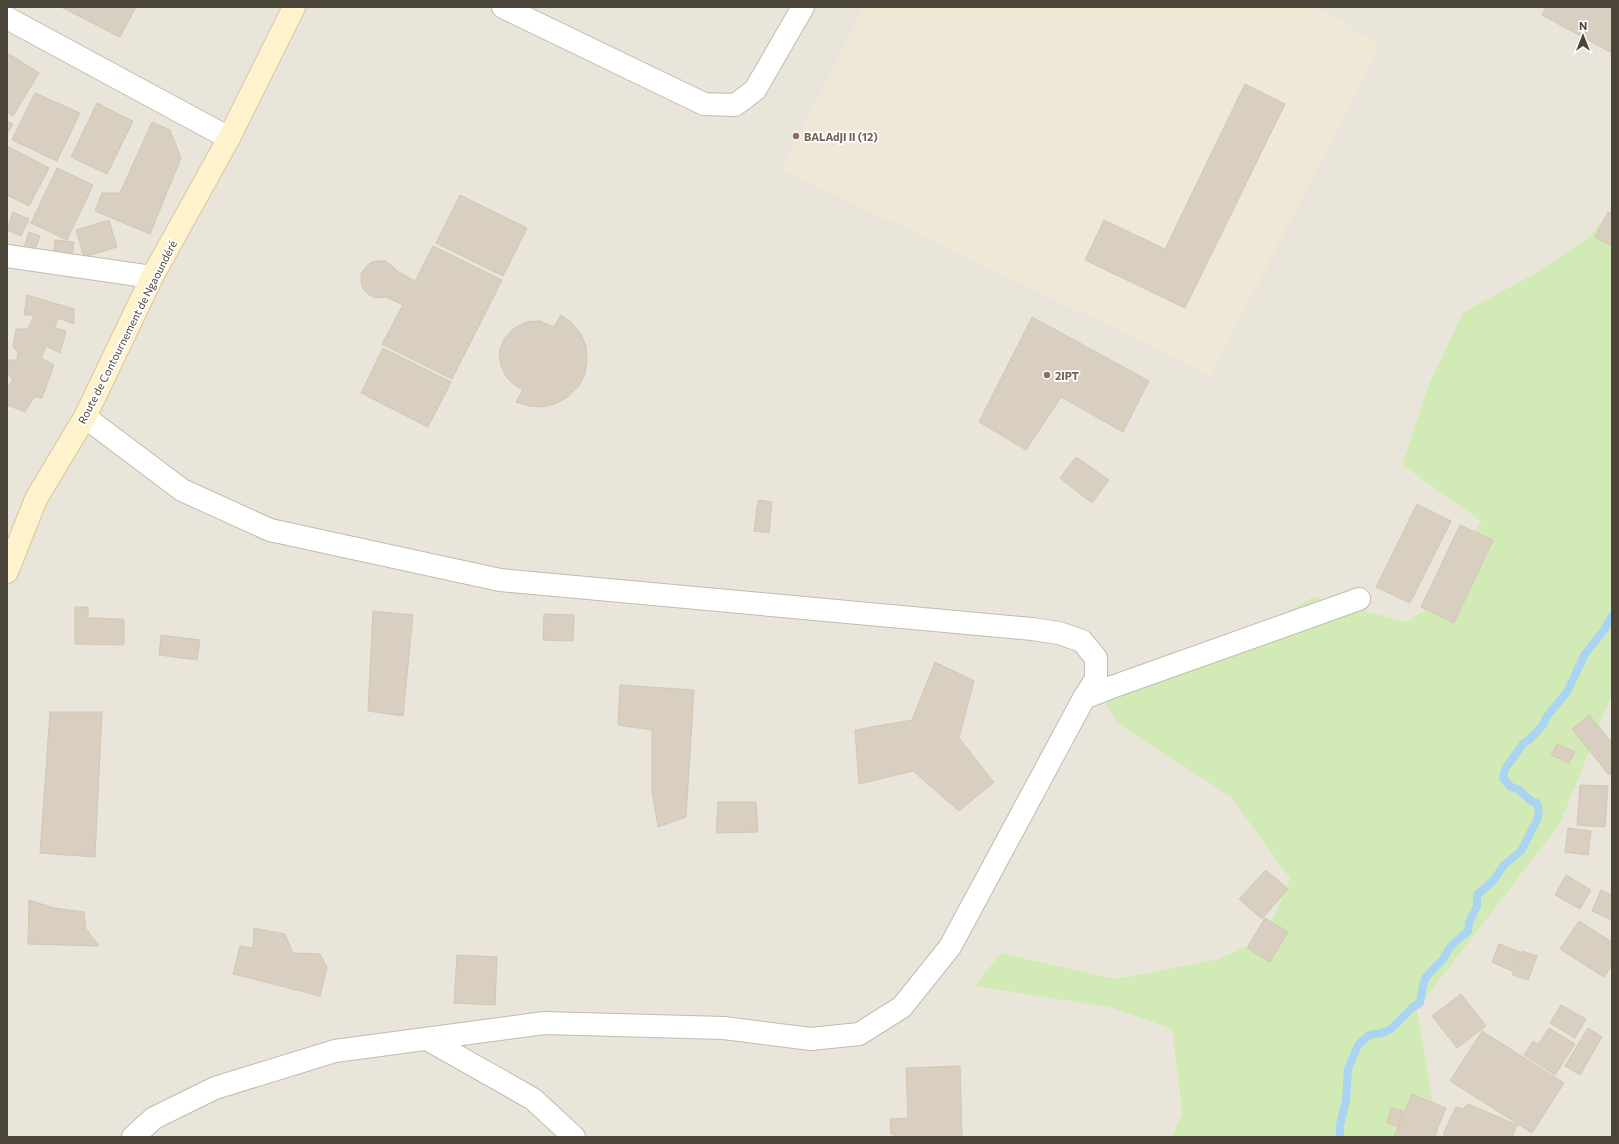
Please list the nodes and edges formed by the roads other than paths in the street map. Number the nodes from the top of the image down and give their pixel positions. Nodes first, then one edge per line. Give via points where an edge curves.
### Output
1 (294, 7) edge
2 (503, 7) edge
3 (803, 7) edge
4 (7, 18) edge
5 (229, 138) junction
6 (7, 256) edge
7 (152, 277) junction
8 (85, 417) junction
9 (7, 572) edge
10 (1359, 599) dead end
11 (1084, 698) junction
12 (427, 1039) junction
13 (134, 1137) edge
14 (574, 1137) edge

1 - 5 street, Route de Contournement de Ngaoundéré
2 - 3 street via 704,104 735,105 755,90
4 - 5 street
5 - 7 street, Route de Contournement de Ngaoundéré
6 - 7 street
7 - 8 street, Route de Contournement de Ngaoundéré
8 - 9 street, Route de Contournement de Ngaoundéré via 36,499
8 - 11 street via 182,490 270,530 500,580 1059,633 1082,641 1096,658 1096,679
10 - 11 street
11 - 12 street via 950,947 902,1007 859,1034 811,1039 724,1028 544,1023
12 - 13 street via 335,1051 215,1088 154,1118
12 - 14 street via 533,1100

